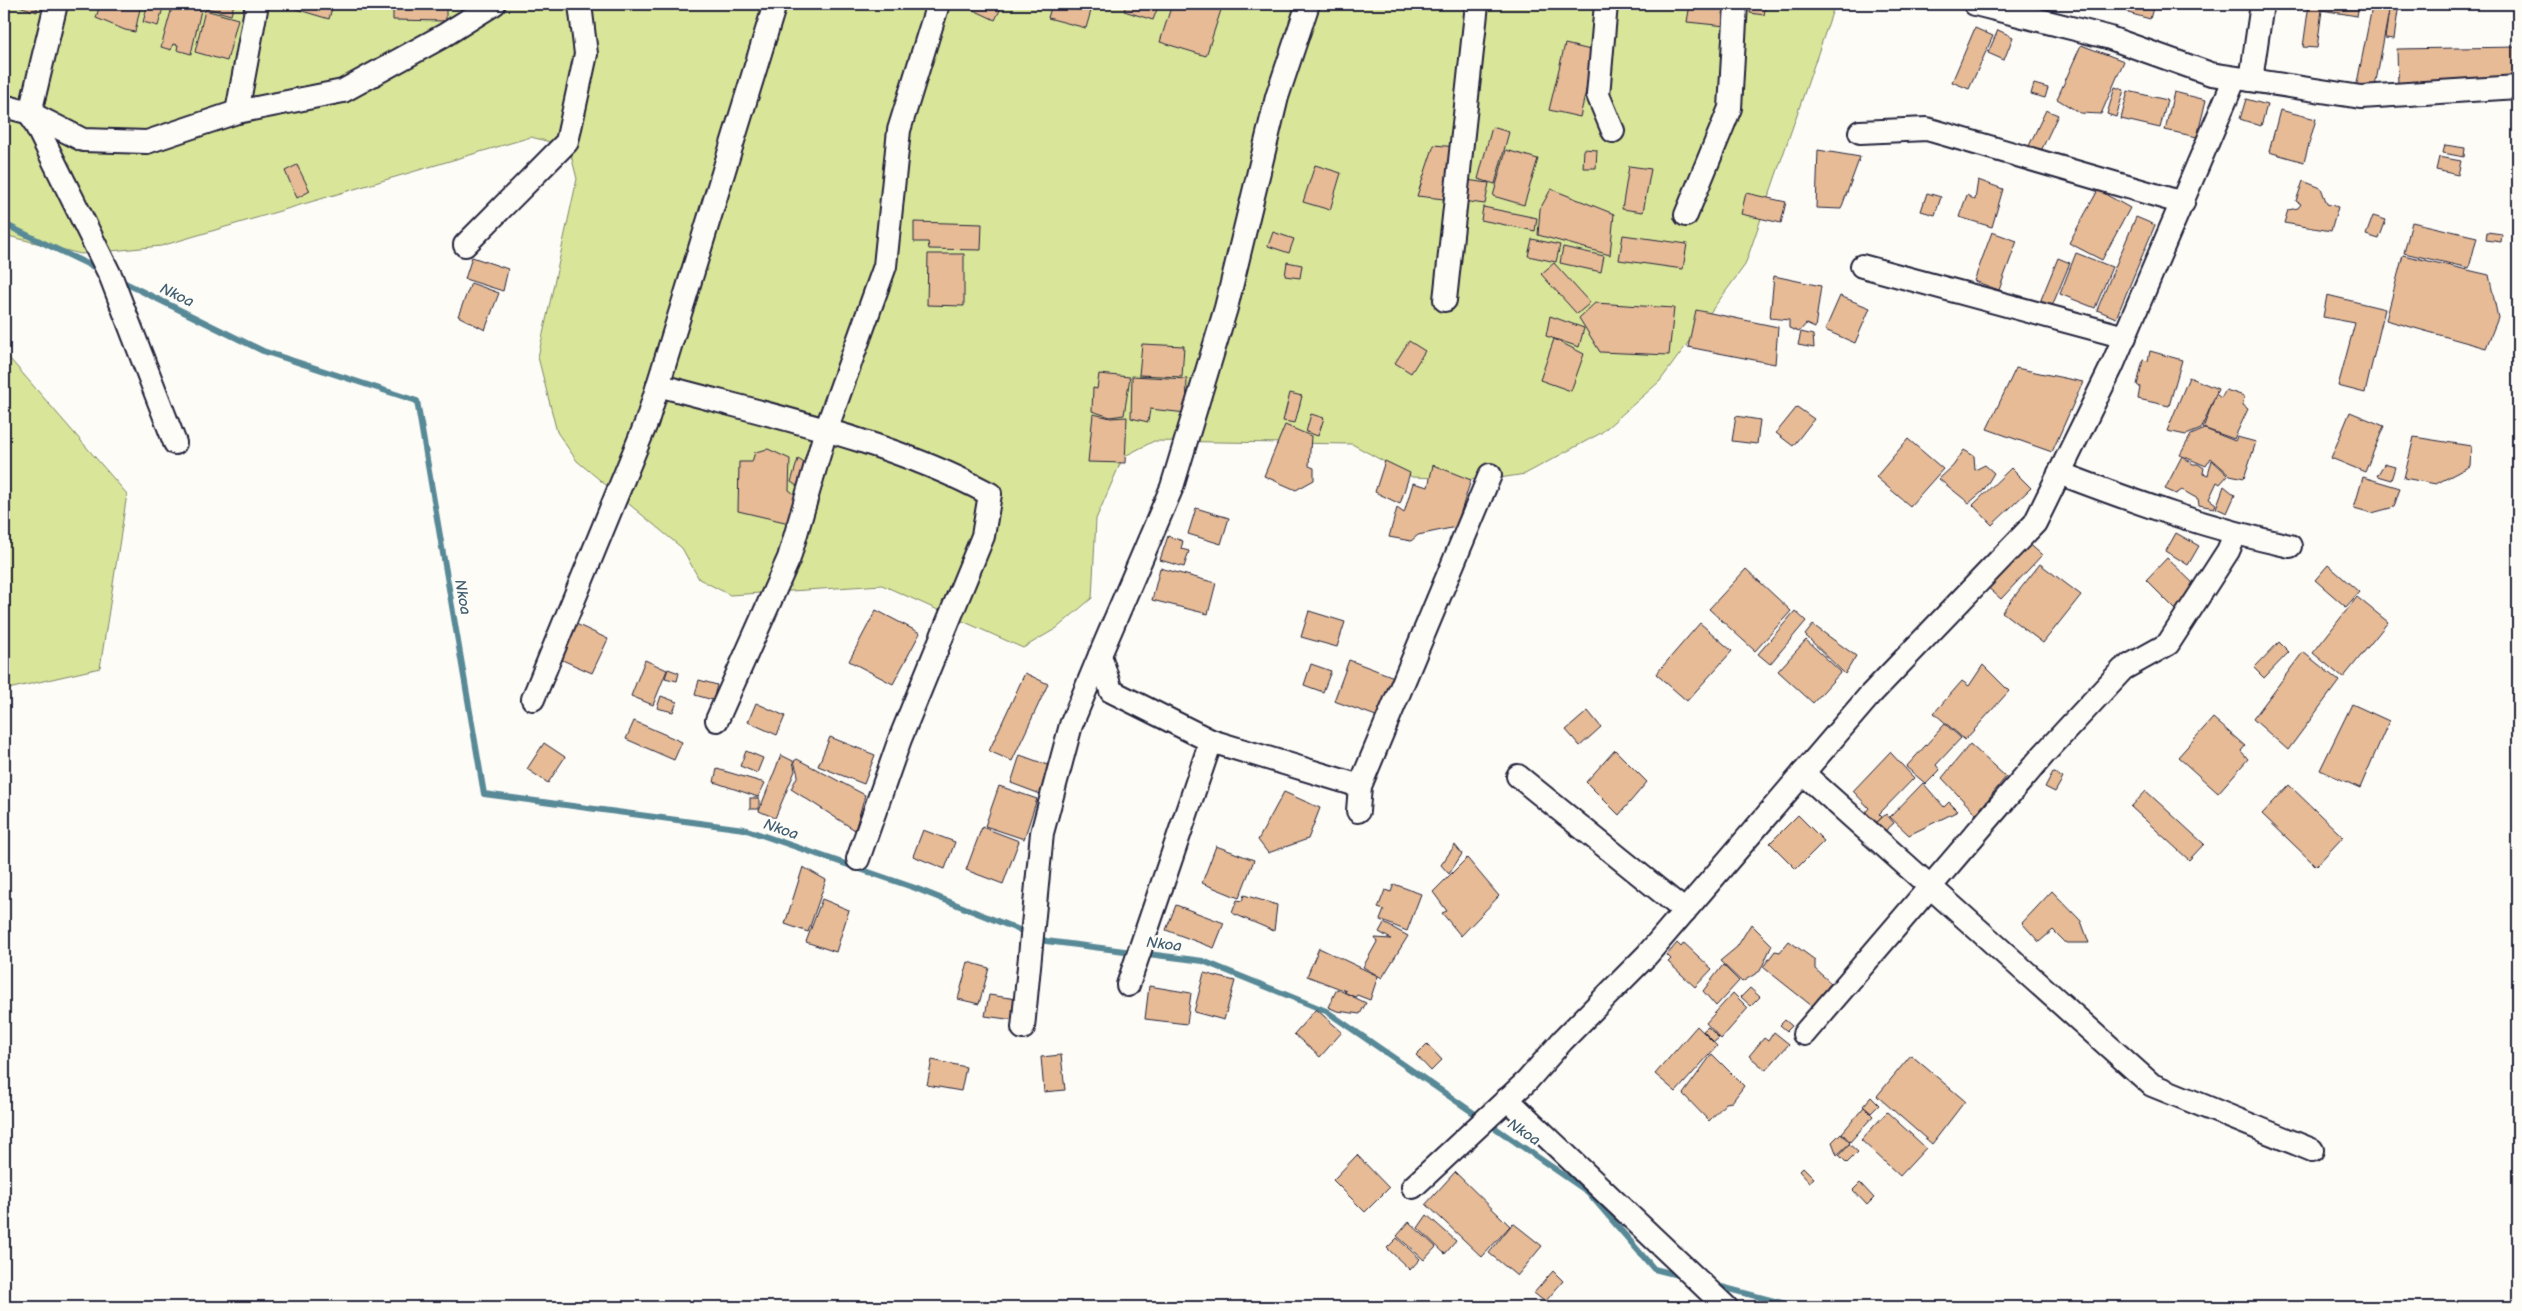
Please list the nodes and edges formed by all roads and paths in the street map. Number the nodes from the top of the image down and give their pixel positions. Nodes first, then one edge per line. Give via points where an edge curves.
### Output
1 (56, 4) edge
2 (257, 4) edge
3 (494, 4) edge
4 (580, 4) edge
5 (775, 4) edge
6 (938, 4) edge
7 (1308, 4) edge
8 (1477, 4) edge
9 (1606, 4) edge
10 (1736, 4) edge
11 (1975, 4) edge
12 (2262, 4) edge
13 (2243, 79) junction
14 (2518, 87) edge
15 (4, 106) edge
16 (237, 112) junction
17 (30, 113) junction
18 (1613, 131) dead end
19 (1860, 132) dead end
20 (2183, 203) junction
21 (1686, 215) dead end
22 (465, 245) dead end
23 (1862, 266) dead end
24 (1445, 300) dead end
25 (2125, 337) junction
26 (658, 385) junction
27 (826, 430) junction
28 (175, 443) dead end
29 (2059, 473) junction
30 (1490, 475) dead end
31 (2236, 535) junction
32 (2290, 546) dead end
33 (1100, 655) junction
34 (533, 699) dead end
35 (717, 720) dead end
36 (1211, 741) junction
37 (1804, 772) junction
38 (1518, 776) dead end
39 (1360, 786) junction
40 (1358, 811) dead end
41 (858, 859) dead end
42 (1930, 886) junction
43 (1685, 911) junction
44 (1128, 985) dead end
45 (1023, 1028) dead end
46 (1804, 1034) dead end
47 (1508, 1099) junction
48 (2312, 1150) dead end
49 (1413, 1187) dead end
50 (1726, 1307) edge

1 - 17 street
2 - 16 street
3 - 16 street via 343,91
4 - 22 street via 586,54 567,142
5 - 26 street
6 - 27 street via 899,130 885,266
7 - 33 street via 1277,97 1226,308 1172,487
8 - 24 street
9 - 18 street via 1598,95
10 - 21 street via 1730,108
11 - 13 street via 2107,37 2211,74
12 - 13 street
13 - 14 street via 2361,96
13 - 20 street
15 - 17 street
16 - 17 street via 147,142 83,140
17 - 28 street via 111,277
19 - 20 street via 1927,130
20 - 25 street
23 - 25 street
25 - 29 street
26 - 27 street
26 - 34 street via 647,422
27 - 35 street via 789,558
27 - 41 street via 951,472 990,494 983,536 900,739
29 - 31 street
29 - 37 street via 2035,523 1870,695
30 - 39 street
31 - 32 street
31 - 42 street via 2168,644 2123,669 2044,754
33 - 36 street via 1111,691
33 - 45 street via 1071,725 1042,833
36 - 39 street
36 - 44 street
37 - 42 street
37 - 43 street
38 - 43 street
39 - 40 street
42 - 46 street
42 - 48 street via 2152,1085
43 - 47 street
47 - 49 street
47 - 50 street

